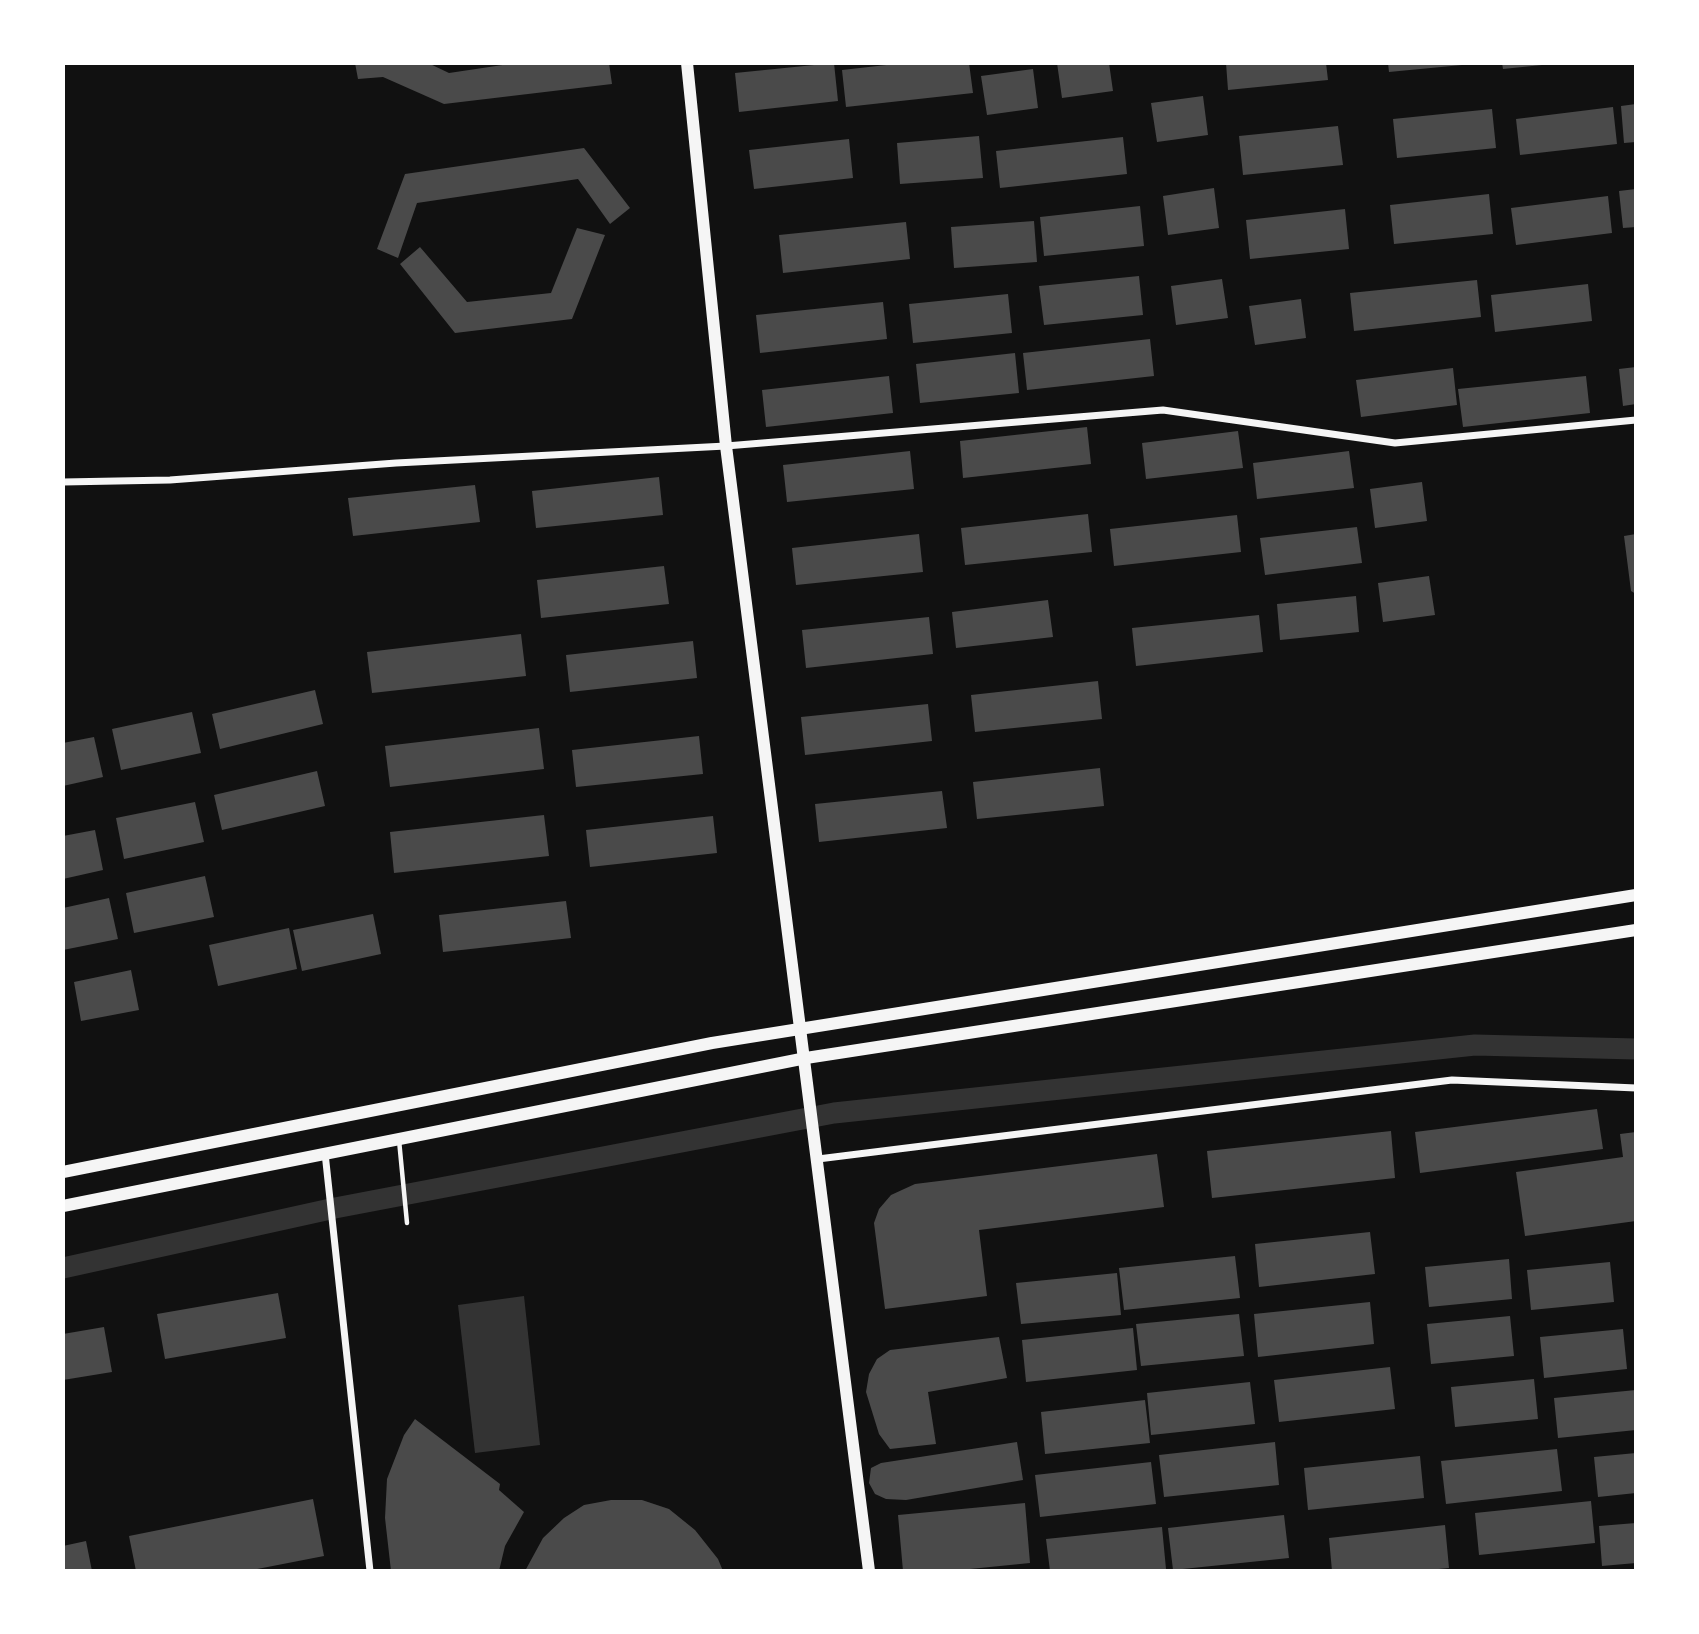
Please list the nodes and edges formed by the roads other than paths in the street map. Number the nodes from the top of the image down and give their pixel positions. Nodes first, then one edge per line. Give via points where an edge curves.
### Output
1 (687, 63) edge
2 (1636, 420) edge
3 (726, 446) junction
4 (63, 482) edge
5 (1636, 895) edge
6 (1636, 930) edge
7 (802, 1028) junction
8 (806, 1058) junction
9 (1636, 1088) edge
10 (398, 1138) junction
11 (325, 1152) junction
12 (818, 1159) junction
13 (63, 1172) edge
14 (63, 1206) edge
15 (407, 1223) dead end
16 (370, 1571) edge
17 (869, 1571) edge

1 - 3 main road
2 - 3 street via 1395,443 1163,410
3 - 4 street via 170,480
3 - 7 main road
5 - 7 main road
6 - 8 main road
7 - 8 main road
7 - 13 main road
8 - 10 main road
8 - 12 main road
9 - 12 street via 1452,1080
10 - 11 main road
10 - 15 lane
11 - 14 main road
11 - 16 street
12 - 17 main road

